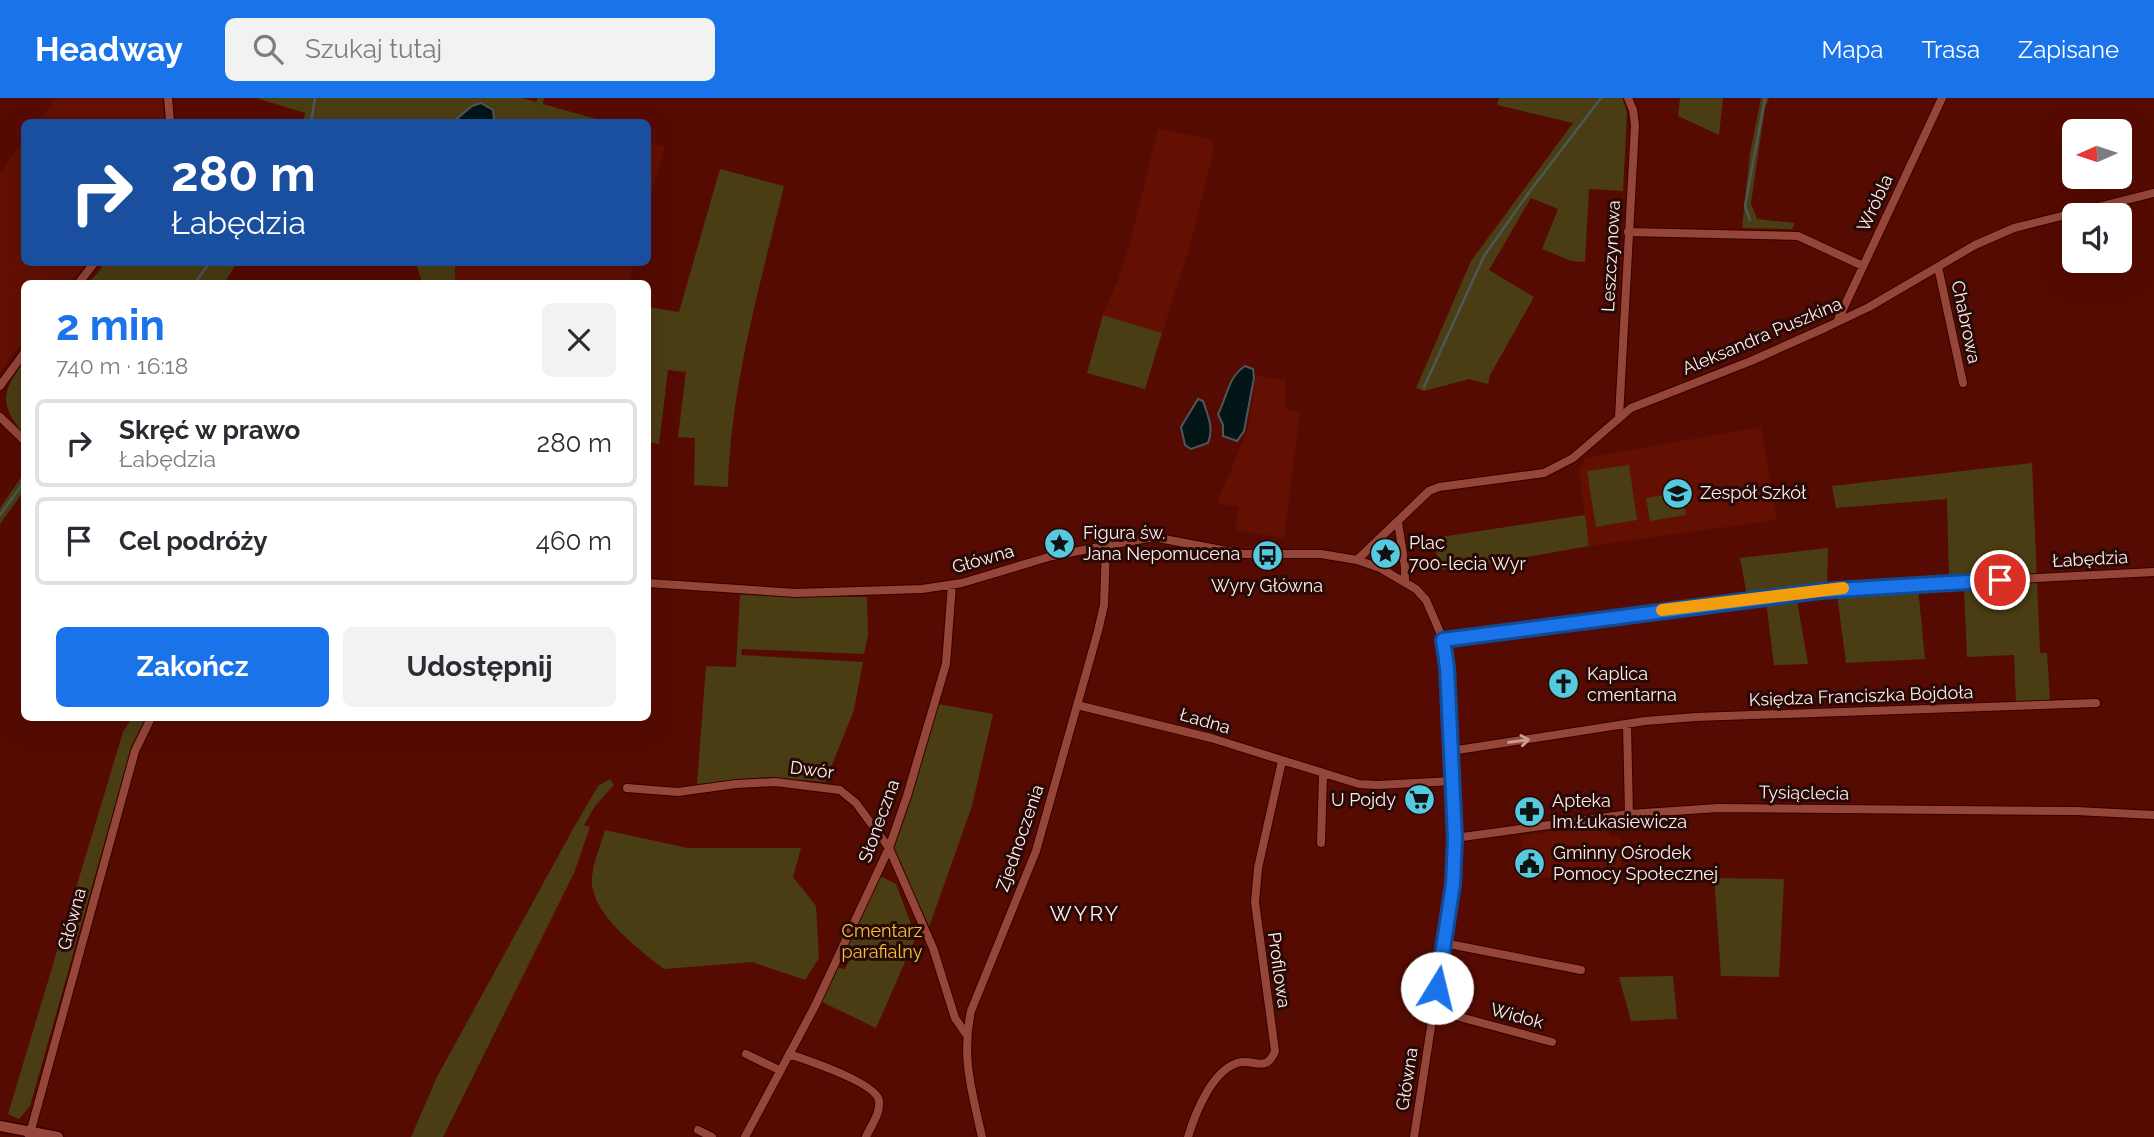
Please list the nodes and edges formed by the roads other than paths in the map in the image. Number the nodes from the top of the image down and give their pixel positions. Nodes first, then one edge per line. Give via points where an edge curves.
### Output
1 (168, 98) edge
2 (1628, 98) edge
3 (1942, 98) edge
4 (170, 119) edge
5 (2154, 193) edge
6 (1628, 232) junction
7 (1863, 265) junction
8 (92, 266) edge
9 (1938, 267) junction
10 (81, 280) edge
11 (1837, 322) junction
12 (21, 357) edge
13 (1964, 383) dead end
14 (0, 386) edge
15 (0, 417) edge
16 (1619, 417) junction
17 (21, 437) edge
18 (1398, 522) junction
19 (1107, 546) junction
20 (1357, 560) junction
21 (2154, 572) edge
22 (1405, 581) junction
23 (651, 583) edge
24 (952, 585) junction
25 (1443, 640) junction
26 (2096, 703) dead end
27 (1077, 705) junction
28 (150, 721) edge
29 (1628, 725) junction
30 (1451, 751) junction
31 (1282, 761) junction
32 (1323, 774) junction
33 (1453, 781) junction
34 (627, 788) dead end
35 (1629, 814) junction
36 (2154, 815) edge
37 (1455, 838) junction
38 (1321, 843) dead end
39 (888, 848) junction
40 (1444, 943) junction
41 (1581, 970) dead end
42 (1434, 1010) junction
43 (966, 1034) junction
44 (1552, 1042) dead end
45 (746, 1054) dead end
46 (789, 1054) junction
47 (779, 1070) junction
48 (0, 1126) edge
49 (698, 1130) dead end
50 (29, 1134) edge
51 (58, 1137) edge
52 (712, 1137) edge
53 (745, 1137) edge
54 (866, 1137) edge
55 (982, 1137) edge
56 (1188, 1137) edge
57 (1414, 1137) edge

1 - 4 street
2 - 6 street, Leszczynowa via 1635,125
3 - 7 street, Wróbla
5 - 9 street, Aleksandra Puszkina via 2014,228
6 - 7 street via 1798,236
6 - 16 street, Leszczynowa
7 - 11 street, Wróbla
8 - 10 street
9 - 11 street, Aleksandra Puszkina
9 - 13 street, Chabrowa
11 - 16 street, Aleksandra Puszkina
12 - 14 street
15 - 17 street
16 - 18 street, Aleksandra Puszkina via 1560,467 1439,487
18 - 20 street, Aleksandra Puszkina
18 - 22 street
19 - 20 street, Główna via 1153,537 1243,554 1321,554
19 - 24 street, Główna via 1052,556
19 - 27 street, Zjednoczenia via 1104,605
20 - 22 street, Główna
21 - 25 street, Łabędzia via 1846,588
22 - 25 street, Główna via 1426,600
23 - 24 street, Główna via 796,593
24 - 39 street, Słoneczna via 946,664
25 - 30 street, Główna
26 - 29 street, Księdza Franciszka Bojdoła via 1696,717
27 - 31 street, Ładna
27 - 43 street, Zjednoczenia via 1036,851 971,1011
28 - 50 street, Główna via 135,751
30 -> 29 street, Księdza Franciszka Bojdoła
29 - 35 street
30 - 33 street, Główna
31 - 32 street, Ładna
31 - 56 street, Profilowa via 1255,892 1275,1051 1265,1064 1237,1063 1226,1071 1200,1102
32 - 33 street, Ładna via 1377,785
32 - 38 street
33 - 37 street, Główna
34 - 39 street, Dwór via 678,792 775,782 830,787 856,803
35 - 36 street, Tysiąclecia via 1786,808
35 - 37 street, Tysiąclecia
37 - 40 street, Główna
39 - 43 street, Dwór via 933,947 955,1018
39 - 46 street, Słoneczna
40 - 41 street
40 - 42 street, Główna
42 - 44 street, Widok
42 - 57 street, Główna
43 - 55 street, Zjednoczenia via 966,1068
45 - 47 street
46 - 47 street, Słoneczna
46 - 54 street via 875,1092 879,1110
47 - 53 street, Słoneczna
48 - 50 main road
49 - 52 street
50 - 51 main road

